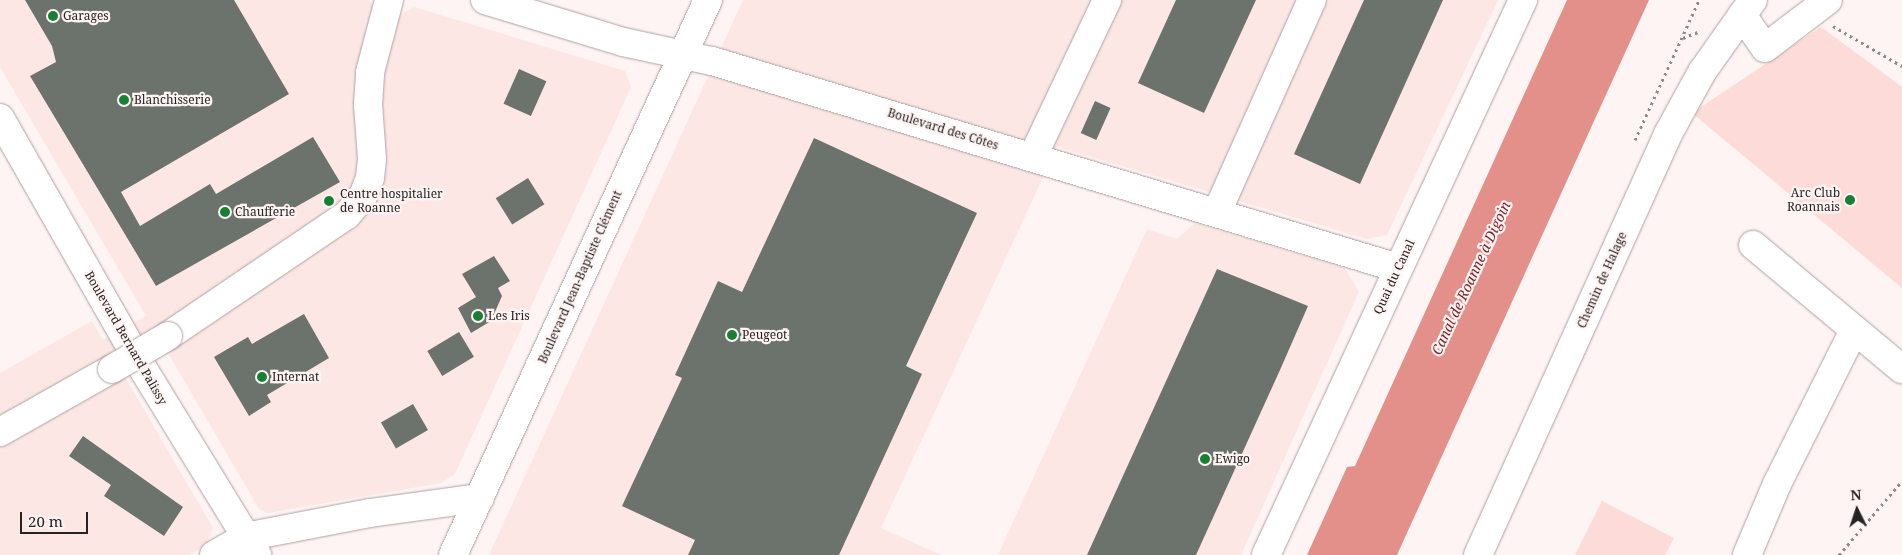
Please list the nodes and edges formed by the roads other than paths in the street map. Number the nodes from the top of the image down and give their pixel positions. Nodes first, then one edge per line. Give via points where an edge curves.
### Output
1 (389, 0) edge
2 (485, 0) edge
3 (708, 0) edge
4 (1107, 0) edge
5 (1312, 0) edge
6 (1523, 0) edge
7 (1819, 7) edge
8 (1747, 8) edge
9 (682, 56) junction
10 (0, 118) edge
11 (1033, 156) junction
12 (1216, 212) junction
13 (1753, 245) dead end
14 (1398, 268) junction
15 (1854, 330) junction
16 (1902, 368) edge
17 (0, 432) edge
18 (480, 498) junction
19 (251, 546) edge
20 (214, 555) edge
21 (453, 555) edge
22 (1266, 555) edge
23 (1478, 555) edge
24 (1747, 555) edge

1 - 17 street, bridge via 370,72 370,178 363,196 347,215 168,336
2 - 9 street, Boulevard des Côtes
3 - 9 street, Boulevard Jean-Baptiste Clément
4 - 11 street
5 - 12 street
6 - 14 street, Quai du Canal
7 - 8 street via 1765,48
8 - 23 street, Chemin de Halage via 1702,72 1668,134
9 - 11 street, Boulevard des Côtes via 712,60
9 - 18 street, Boulevard Jean-Baptiste Clément
10 - 19 street, Boulevard Bernard Palissy via 145,372
11 - 12 street, Boulevard des Côtes
12 - 14 street, Boulevard des Côtes
13 - 15 street
14 - 22 street, Quai du Canal
15 - 16 street
15 - 24 street via 1777,484
18 - 19 street via 370,513
18 - 21 street, Boulevard Jean-Baptiste Clément
19 - 20 street

